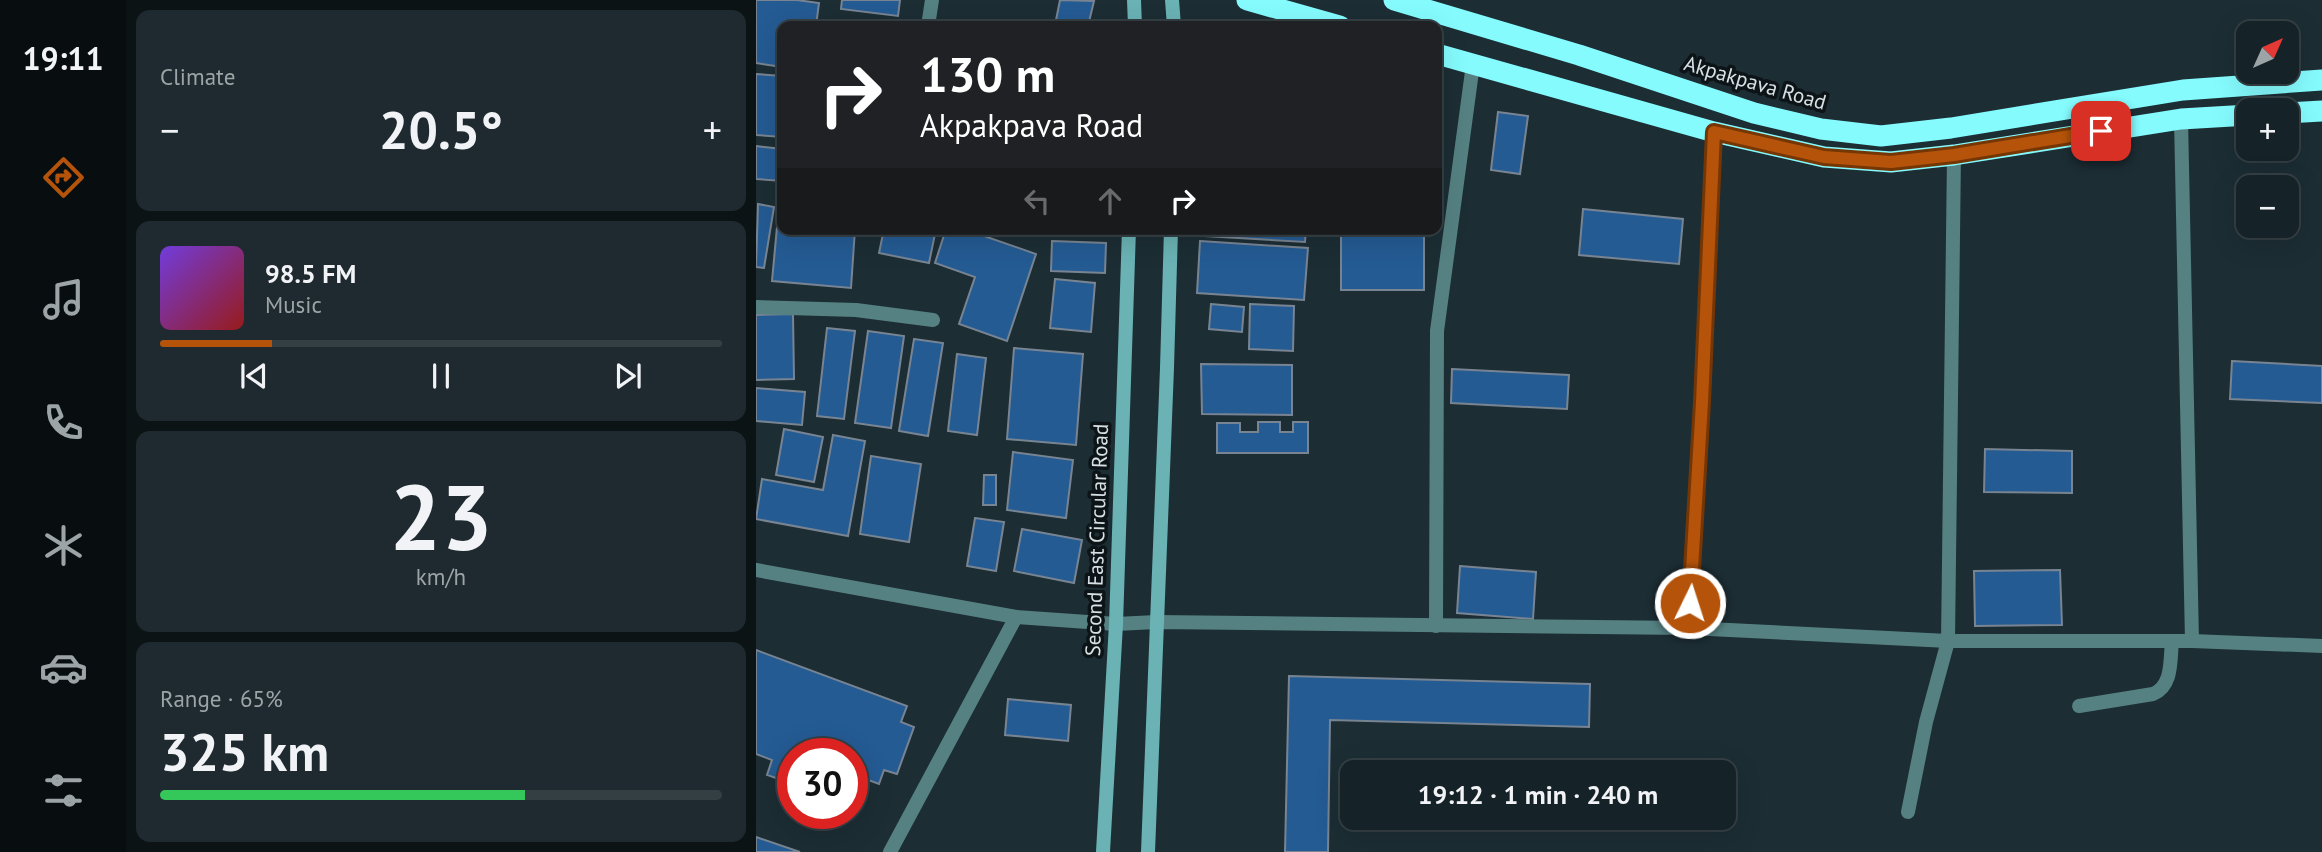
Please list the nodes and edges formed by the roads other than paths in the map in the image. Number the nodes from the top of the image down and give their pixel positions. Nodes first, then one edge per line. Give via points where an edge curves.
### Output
1 (932, 0) edge
2 (1133, 0) edge
3 (1172, 0) edge
4 (1247, 0) edge
5 (1394, 0) edge
6 (929, 21) edge
7 (1135, 21) edge
8 (1174, 21) edge
9 (1322, 21) edge
10 (1442, 55) edge
11 (1473, 64) junction
12 (2322, 80) edge
13 (2322, 111) edge
14 (2299, 112) edge
15 (2236, 116) edge
16 (2181, 119) junction
17 (1714, 132) junction
18 (1954, 155) junction
19 (1129, 235) edge
20 (1171, 235) edge
21 (756, 307) edge
22 (933, 320) dead end
23 (756, 570) edge
24 (1016, 617) junction
25 (1156, 622) junction
26 (1116, 624) junction
27 (1436, 626) junction
28 (1689, 628) junction
29 (1948, 641) junction
30 (2172, 641) junction
31 (2192, 641) junction
32 (2322, 646) edge
33 (2079, 706) dead end
34 (1908, 812) dead end
35 (890, 852) edge
36 (1103, 852) edge
37 (1148, 852) edge

1 - 6 street
2 - 7 main road
3 - 8 main road
4 - 9 highway
5 - 12 highway, Akpakpava Road via 1754,113 1821,129 1881,136 2183,90
10 - 11 highway
11 - 17 highway
11 - 27 street via 1437,331
13 - 14 highway
15 - 16 highway
16 - 18 highway
16 - 31 street
17 - 18 highway via 1824,157 1891,162
17 - 28 street
18 - 29 street
19 - 26 main road, Second East Circular Road
20 - 25 main road
21 - 22 street via 856,310
23 - 24 street
24 - 26 street
24 - 35 street
25 - 26 street
25 - 27 street
25 - 37 main road
26 - 36 main road, Second East Circular Road
27 - 28 street
28 - 29 street
29 - 30 street
29 - 34 street
30 - 31 street
30 - 33 street via 2168,681 2161,691
31 - 32 street

